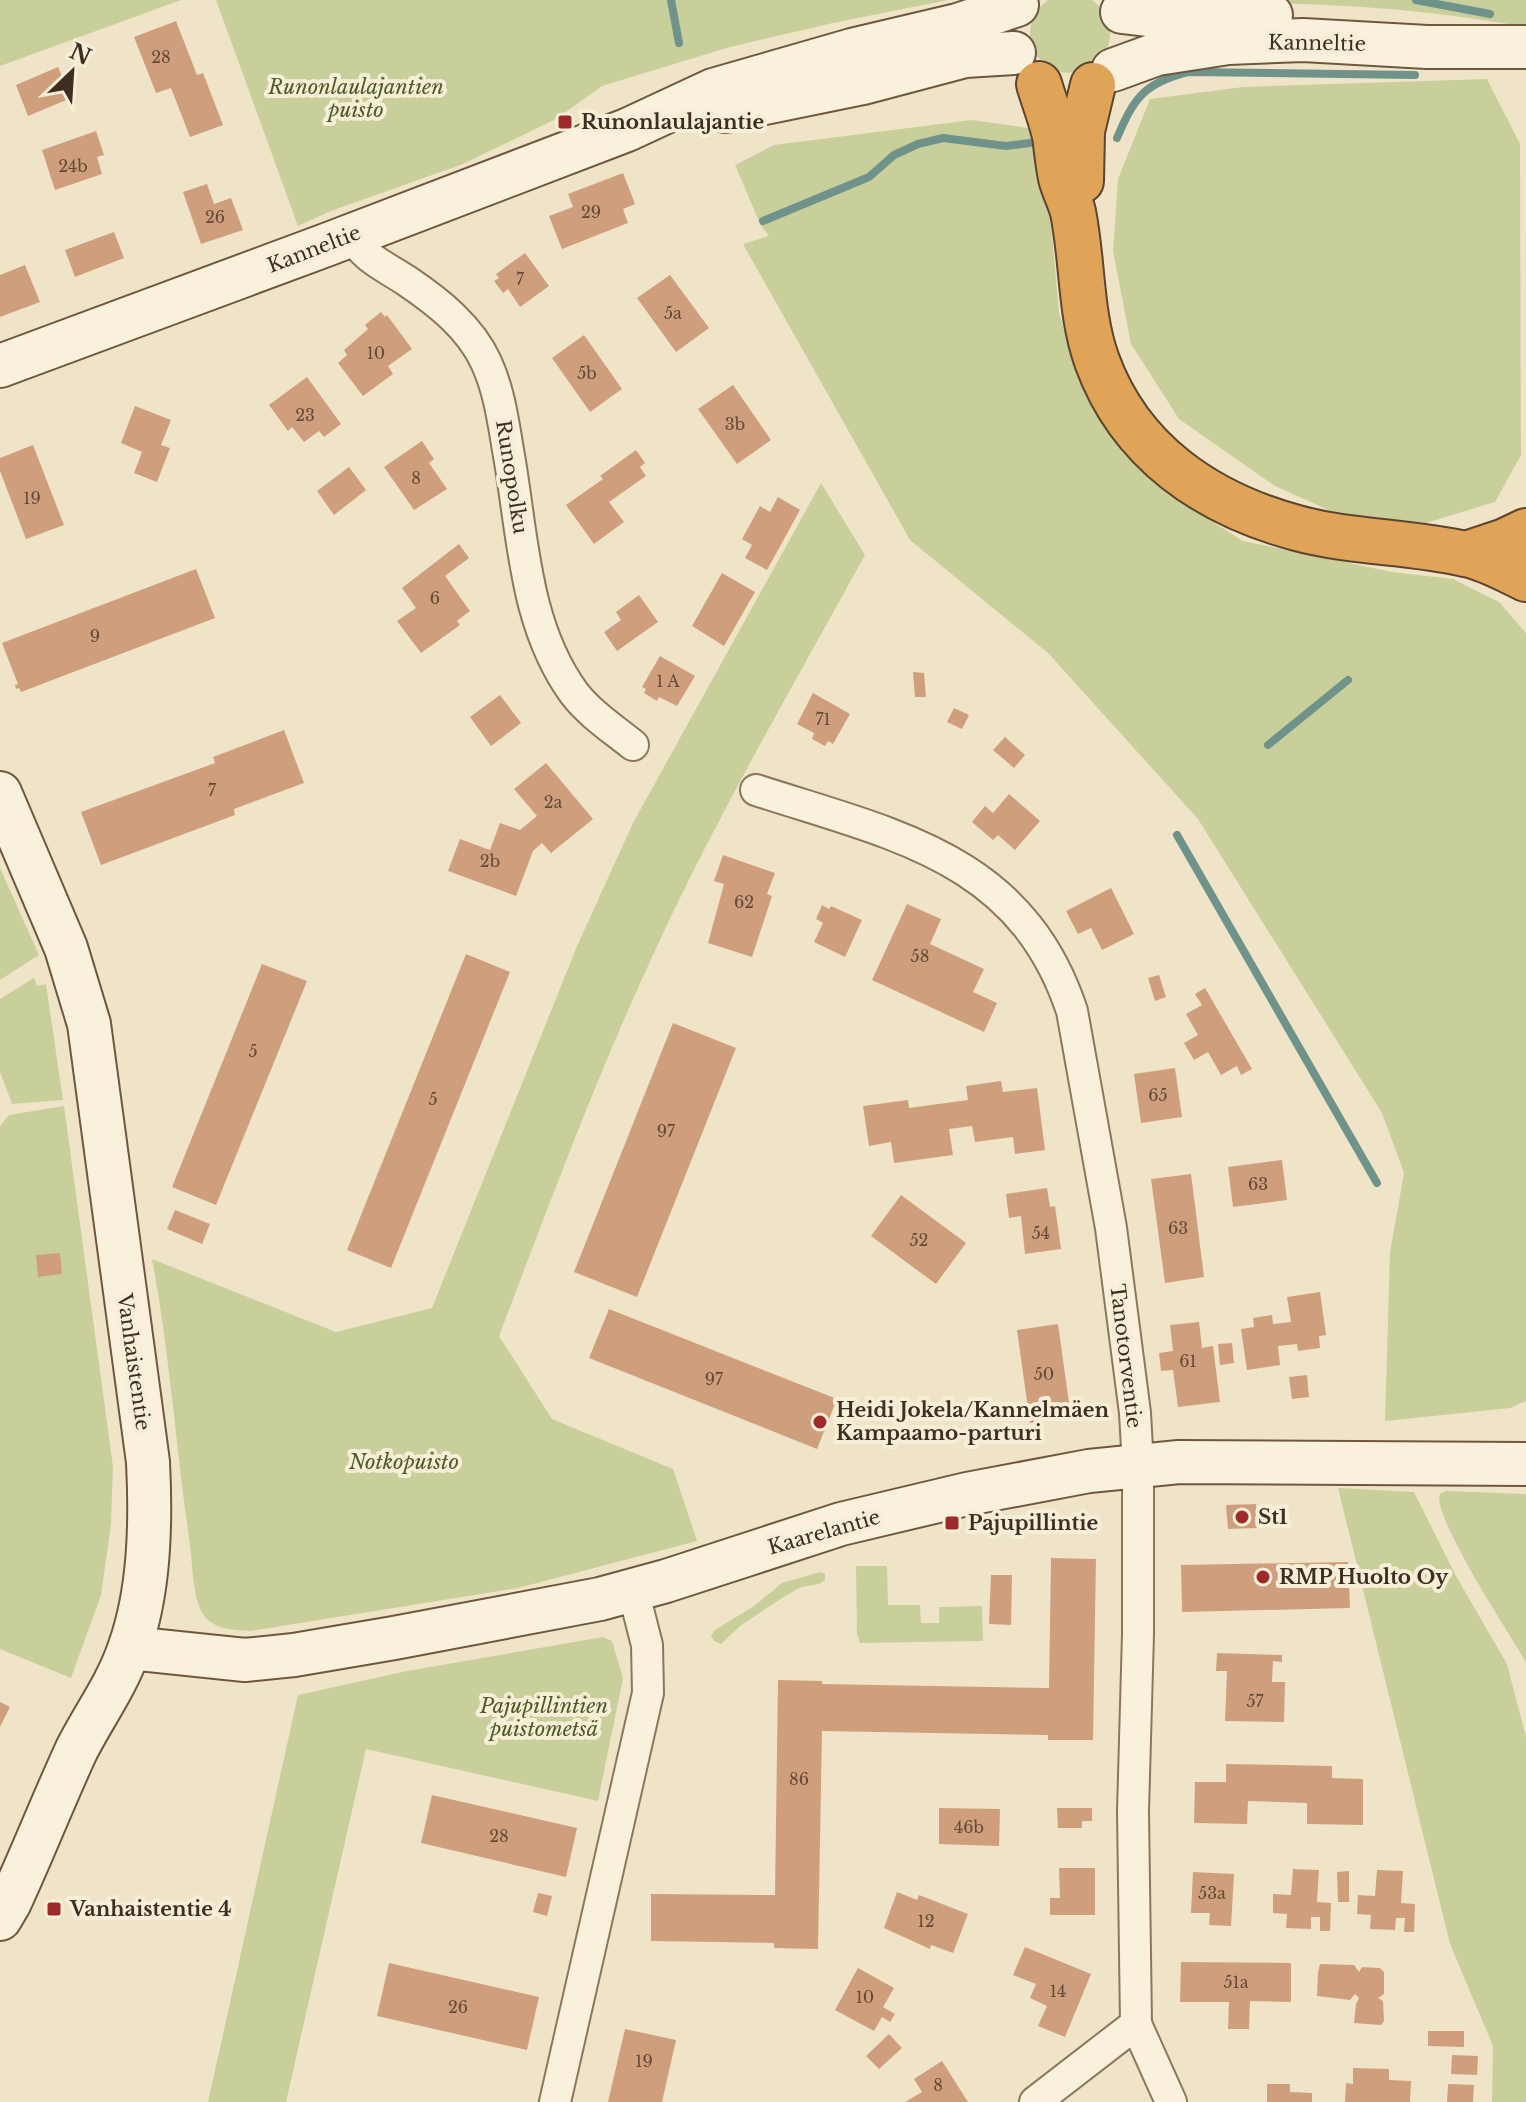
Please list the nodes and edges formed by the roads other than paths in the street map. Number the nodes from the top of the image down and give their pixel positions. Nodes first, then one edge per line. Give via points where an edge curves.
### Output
1 (1019, 2) edge
2 (1119, 6) edge
3 (1526, 46) edge
4 (1026, 68) junction
5 (1103, 78) junction
6 (627, 130) junction
7 (1072, 210) junction
8 (352, 235) junction
9 (0, 366) edge
10 (1526, 531) edge
11 (1466, 554) junction
12 (1526, 579) edge
13 (633, 745) dead end
14 (756, 790) dead end
15 (0, 793) edge
16 (1526, 1464) edge
17 (1138, 1466) junction
18 (633, 1590) junction
19 (130, 1648) junction
20 (0, 1919) edge
21 (1136, 2024) junction
22 (555, 2102) edge
23 (1035, 2102) edge
24 (1171, 2102) edge

1 - 4 main road via 1010,28
1 - 6 main road, Kanneltie via 958,25 737,81
2 - 3 main road, Kanneltie via 1164,17 1281,14 1420,25
2 - 5 main road via 1125,42 1121,57
3 - 5 main road, Kanneltie via 1228,43 1157,54
4 - 5 main road, Kanneltie via 1066,91
4 - 6 main road, Kanneltie via 965,56 863,83
4 - 7 highway via 1054,133
5 - 7 highway via 1082,131 1082,180
6 - 8 main road, Kanneltie
7 - 11 highway via 1096,360 1115,401 1172,469 1221,500 1299,529
8 - 9 main road, Kanneltie
8 - 13 street, Runopolku via 367,256 459,323 486,362 501,407 535,613 551,659 576,695
10 - 11 highway
11 - 12 highway
14 - 17 street, Tanotorventie via 889,833 960,865 1012,907 1061,977 1072,1011 1111,1228
15 - 19 main road, Vanhaistentie via 66,948 89,1024 148,1462 148,1542
16 - 17 main road, Kaarelantie
17 - 18 main road, Kaarelantie via 967,1494 841,1524
17 - 21 street, Tanotorventie
18 - 19 main road, Kaarelantie via 294,1655 245,1660
18 - 22 street via 647,1645 648,1693
19 - 20 main road, Vanhaistentie via 77,1749
21 - 23 street
21 - 24 street, Tanotorventie

